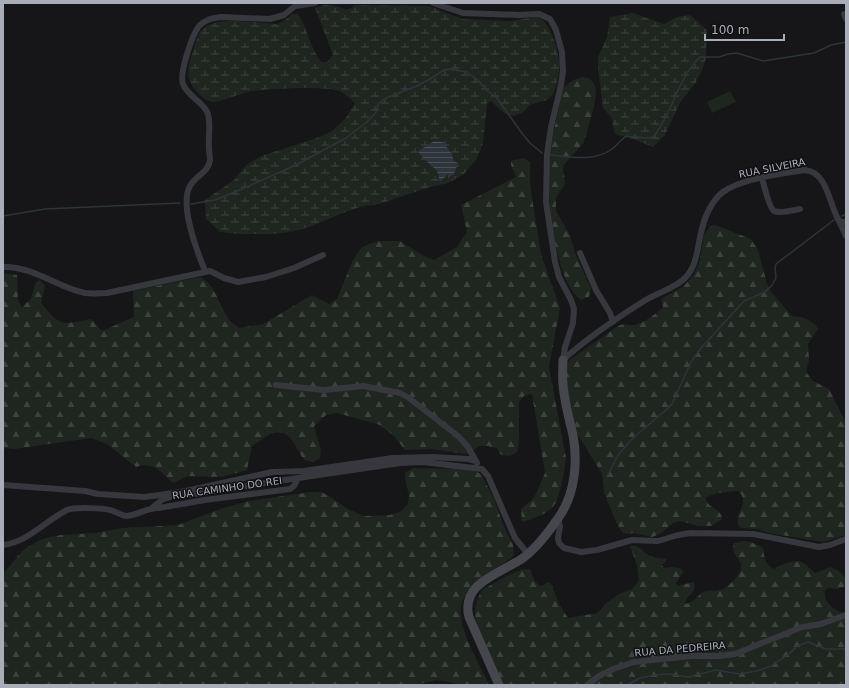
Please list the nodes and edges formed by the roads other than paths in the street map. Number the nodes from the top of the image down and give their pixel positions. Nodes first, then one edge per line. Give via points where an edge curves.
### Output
1 (314, 3) edge
2 (433, 3) edge
3 (762, 178) junction
4 (800, 209) dead end
5 (838, 219) junction
6 (846, 222) edge
7 (846, 236) edge
8 (580, 253) dead end
9 (323, 255) dead end
10 (3, 267) edge
11 (205, 271) junction
12 (614, 322) junction
13 (563, 360) junction
14 (276, 385) dead end
15 (476, 461) junction
16 (482, 469) junction
17 (298, 478) junction
18 (3, 485) edge
19 (153, 507) junction
20 (558, 519) junction
21 (846, 539) edge
22 (3, 545) edge
23 (528, 554) junction
24 (846, 615) edge
25 (499, 685) edge
26 (587, 685) edge

1 - 11 street via 295,6 284,15 270,19 209,19 200,25 194,36 182,73 182,82 208,115 210,161 207,169 190,186 186,193 186,203 190,225
2 - 13 street via 462,13 542,15 550,20 556,30 562,52 563,71 550,127 546,202 554,262 574,309
3 - 4 street via 774,211
3 - 5 street, RUA SILVEIRA via 812,170 823,184
3 - 12 street, RUA SILVEIRA via 736,185 716,199 704,224 693,266 685,278 645,300
5 - 6 street
5 - 7 street
8 - 12 street via 596,290
9 - 11 street via 266,277 238,282 210,270
10 - 11 street via 23,268 78,291 94,293 107,293
12 - 13 street, RUA SILVEIRA
13 - 20 street via 563,384 573,437 574,471 569,499
14 - 15 street via 324,390 363,386 400,393 458,436
15 - 16 street
15 - 18 street via 432,457 393,458 304,471 272,472 181,492 145,497
16 - 17 street via 423,462 400,463
16 - 23 street via 488,476 515,538
17 - 19 street via 171,497 163,499
17 - 19 street, RUA CAMINHO DO REI via 290,489
19 - 22 street, RUA CAMINHO DO REI via 125,516 108,510 69,509 24,538
20 - 21 street via 559,543 564,548 581,552 632,540 658,541 691,533 754,534 819,547
20 - 23 street
23 - 25 street via 485,580 476,588 466,609
24 - 26 street, RUA DA PEDREIRA via 802,627 735,654 634,662 599,676

